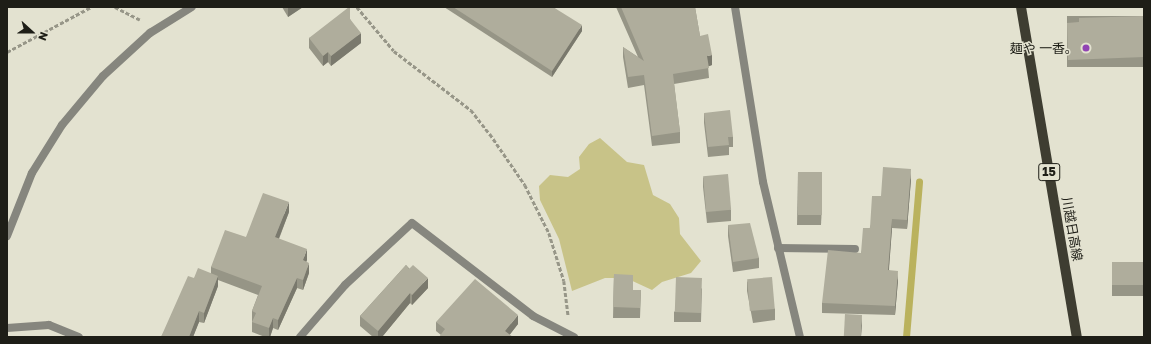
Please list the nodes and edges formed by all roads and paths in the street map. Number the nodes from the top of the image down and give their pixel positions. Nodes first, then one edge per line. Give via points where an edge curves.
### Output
1 (91, 7) edge
2 (115, 7) edge
3 (192, 7) edge
4 (358, 7) edge
5 (735, 7) edge
6 (1021, 7) edge
7 (150, 33) junction
8 (7, 52) edge
9 (7, 236) edge
10 (778, 248) junction
11 (855, 249) dead end
12 (7, 328) edge
13 (572, 336) edge
14 (79, 337) edge
15 (300, 337) edge
16 (800, 337) edge
17 (1077, 337) edge

1 - 8 path
2 - 7 path via 140,20
3 - 7 street
4 - 13 path via 394,51 471,110 525,185 564,281
5 - 10 street via 763,182
6 - 17 main road, 川越日高線 / 15
7 - 9 street via 103,76 62,125 32,173
10 - 11 street
10 - 16 street
12 - 14 street via 49,326
13 - 15 street via 533,316 412,223 345,285

